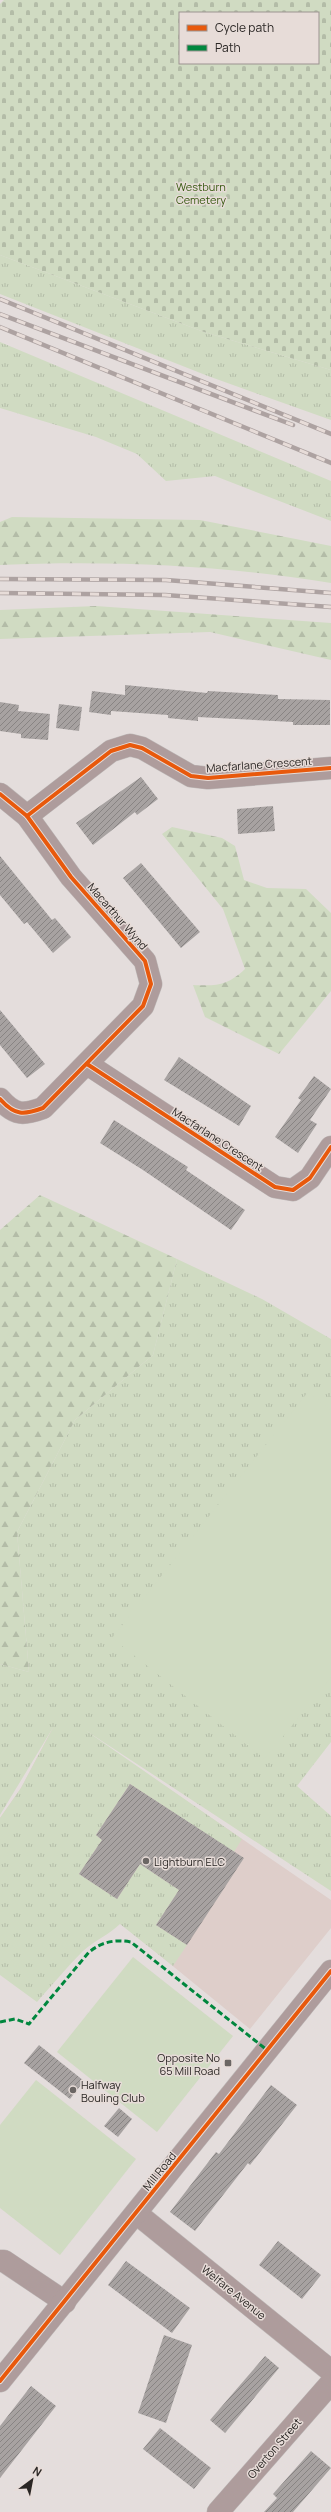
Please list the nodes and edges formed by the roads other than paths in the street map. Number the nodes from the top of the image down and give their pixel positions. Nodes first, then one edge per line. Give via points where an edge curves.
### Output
1 (331, 768) edge
2 (0, 794) edge
3 (27, 816) junction
4 (87, 1064) junction
5 (0, 1099) edge
6 (331, 1147) edge
7 (331, 1971) edge
8 (136, 2214) junction
9 (0, 2261) edge
10 (64, 2302) junction
11 (331, 2371) edge
12 (0, 2381) edge
13 (331, 2383) edge
14 (218, 2512) edge

1 - 3 street, Macfarlane Crescent via 192,776 142,748 130,745 111,751
2 - 3 street, Macarthur Wynd
3 - 4 street, Macarthur Wynd via 71,877 145,962 151,984 143,1006
4 - 5 street, Macarthur Wynd via 43,1108 25,1114 8,1108
4 - 6 street, Macfarlane Crescent via 275,1187 293,1190 310,1178
7 - 8 street, Mill Road
8 - 10 street, Mill Road
8 - 11 street, Welfare Avenue
9 - 10 street via 10,2265
10 - 12 street, Mill Road
13 - 14 street, Overton Street

